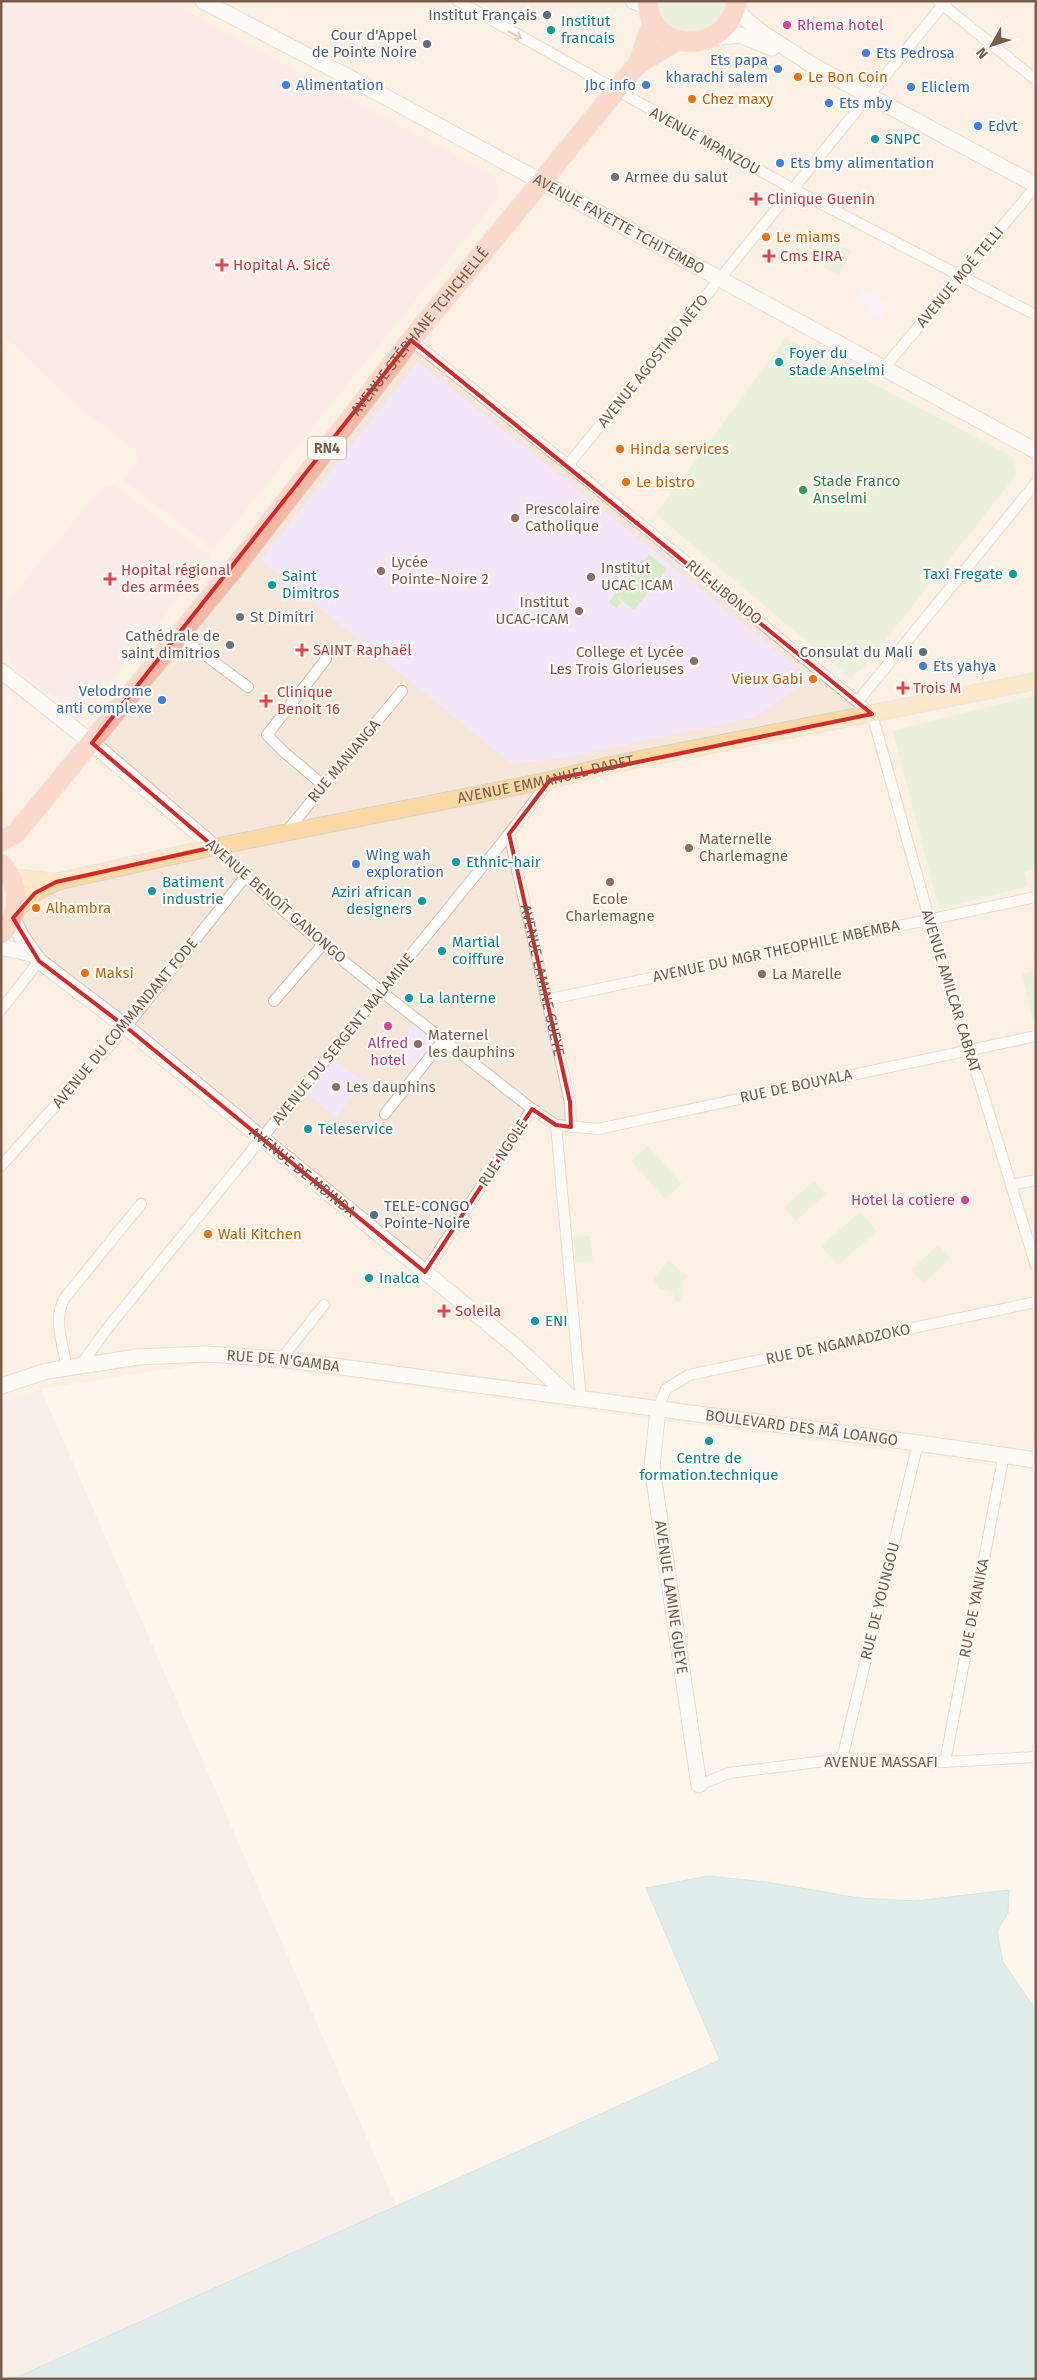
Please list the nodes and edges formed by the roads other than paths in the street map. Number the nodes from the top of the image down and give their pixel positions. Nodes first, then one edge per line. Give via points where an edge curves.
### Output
1 (203, 1) edge
2 (458, 1) edge
3 (942, 2) edge
4 (736, 6) edge
5 (645, 8) edge
6 (711, 38) junction
7 (678, 40) junction
8 (638, 64) junction
9 (812, 65) junction
10 (1036, 80) edge
11 (616, 91) junction
12 (869, 96) junction
13 (541, 183) junction
14 (1036, 185) edge
15 (792, 190) junction
16 (960, 277) junction
17 (720, 280) junction
18 (1036, 315) edge
19 (411, 340) junction
20 (884, 368) junction
21 (1036, 450) edge
22 (568, 465) junction
23 (1036, 483) edge
24 (178, 635) junction
25 (326, 659) dead end
26 (1, 671) edge
27 (1036, 681) edge
28 (248, 687) dead end
29 (402, 691) dead end
30 (858, 702) junction
31 (872, 714) junction
32 (92, 743) junction
33 (550, 780) junction
34 (323, 785) junction
35 (286, 832) junction
36 (509, 834) junction
37 (9, 837) edge
38 (214, 847) junction
39 (7, 870) edge
40 (245, 877) junction
41 (56, 882) junction
42 (1036, 897) edge
43 (14, 914) junction
44 (929, 918) junction
45 (1, 934) edge
46 (324, 943) junction
47 (1, 947) edge
48 (36, 957) junction
49 (382, 991) junction
50 (546, 1000) junction
51 (274, 1001) dead end
52 (1, 1010) edge
53 (126, 1027) junction
54 (1036, 1036) edge
55 (444, 1040) junction
56 (969, 1050) junction
57 (532, 1109) junction
58 (385, 1114) dead end
59 (556, 1125) junction
60 (571, 1128) junction
61 (262, 1138) junction
62 (1, 1166) edge
63 (1036, 1180) edge
64 (1011, 1186) junction
65 (141, 1204) dead end
66 (1036, 1266) edge
67 (426, 1272) junction
68 (1036, 1302) edge
69 (324, 1305) dead end
70 (281, 1359) junction
71 (73, 1368) junction
72 (1, 1386) edge
73 (574, 1398) junction
74 (658, 1409) junction
75 (918, 1443) junction
76 (1004, 1454) junction
77 (1036, 1460) edge
78 (1036, 1757) edge
79 (842, 1759) junction
80 (944, 1762) junction
81 (699, 1785) joint

1 - 13 street, AVENUE FAYETTE TCHITEMBO
2 -> 11 street, AVENUE MPANZOU
3 - 10 street
3 - 12 street, AVENUE AGOSTINO NÉTO
4 - 6 highway via 722,31
4 - 9 street via 761,32
5 - 7 highway, RN4 via 668,36
5 - 8 highway, AVENUE STÉPHANE TCHICHELLÉ / RN4
6 - 7 highway via 695,42
6 - 9 street via 750,37
7 - 8 highway, AVENUE STÉPHANE TCHICHELLÉ / RN4
8 - 11 highway, AVENUE STÉPHANE TCHICHELLÉ / RN4
9 - 12 street
11 - 13 highway, AVENUE STÉPHANE TCHICHELLÉ / RN4
11 - 15 street, AVENUE MPANZOU
12 - 14 street
12 - 15 street, AVENUE AGOSTINO NÉTO
13 - 17 street, AVENUE FAYETTE TCHITEMBO
13 - 19 highway, AVENUE STÉPHANE TCHICHELLÉ / RN4
14 - 16 street, AVENUE MOÉ TELLI
15 - 16 street, AVENUE MPANZOU
15 - 17 street, AVENUE AGOSTINO NÉTO
16 - 18 street, AVENUE MPANZOU
16 - 20 street, AVENUE MOÉ TELLI
17 - 20 street, AVENUE FAYETTE TCHITEMBO
17 - 22 street, AVENUE AGOSTINO NÉTO
19 - 22 street, RUE LIBONDO
19 - 24 highway, AVENUE STÉPHANE TCHICHELLÉ / RN4 via 232,571
20 - 21 street, AVENUE FAYETTE TCHITEMBO
22 - 30 street, RUE LIBONDO
23 - 30 street
24 - 28 street
24 - 32 highway, AVENUE STÉPHANE TCHICHELLÉ / RN4
25 - 34 street via 267,734
26 - 32 street, AVENUE BENOÎT GANONGO
27 - 31 main road, AVENUE EMMANUEL DADET
29 - 34 street, RUE MANIANGA
30 - 31 street, RUE LIBONDO
31 - 33 main road, AVENUE EMMANUEL DADET via 610,765
31 - 44 street, AVENUE AMILCAR CABRAT
32 - 37 highway, AVENUE STÉPHANE TCHICHELLÉ / RN4
32 - 38 street, AVENUE BENOÎT GANONGO
33 - 35 main road, AVENUE EMMANUEL DADET
33 - 36 street, AVENUE DU SERGENT MALAMINE
34 - 35 street, RUE MANIANGA
35 - 38 main road, AVENUE EMMANUEL DADET
36 - 49 street, AVENUE DU SERGENT MALAMINE
36 - 50 street, AVENUE LAMINE GUEYE
37 - 39 highway, AVENUE STÉPHANE TCHICHELLÉ / RN4
38 - 40 street, AVENUE BENOÎT GANONGO
38 - 41 main road, AVENUE EMMANUEL DADET
39 - 41 main road, AVENUE EMMANUEL DADET
39 - 43 highway, RN4 via 16,894
40 - 46 street, AVENUE BENOÎT GANONGO
40 - 53 street, AVENUE DU COMMANDANT FODE
41 - 43 main road, AVENUE EMMANUEL DADET via 35,893
42 - 44 street, AVENUE DU MGR THEOPHILE MBEMBA
43 - 45 highway
43 - 48 street, AVENUE DE MBINDA
44 - 50 street, AVENUE DU MGR THEOPHILE MBEMBA
44 - 56 street, AVENUE AMILCAR CABRAT
46 - 49 street, AVENUE BENOÎT GANONGO
46 - 51 street
47 - 48 street, AVENUE DE MBINDA
48 - 52 street
48 - 53 street, AVENUE DE MBINDA
49 - 55 street, AVENUE BENOÎT GANONGO
49 - 61 street, AVENUE DU SERGENT MALAMINE
50 - 60 street, AVENUE LAMINE GUEYE via 570,1102
53 - 61 street, AVENUE DE MBINDA
53 - 62 street, AVENUE DU COMMANDANT FODE
54 - 56 street, RUE DE BOUYALA
55 - 57 street, AVENUE BENOÎT GANONGO
55 - 58 street
56 - 60 street, RUE DE BOUYALA via 598,1129
56 - 64 street, AVENUE AMILCAR CABRAT
57 - 59 street, AVENUE BENOÎT GANONGO
57 - 67 street, RUE NGOLE
59 - 60 street, RUE DE BOUYALA
59 - 73 street
61 - 67 street, AVENUE DE MBINDA
61 - 71 street, AVENUE DU SERGENT MALAMINE
63 - 64 street
64 - 66 street, AVENUE AMILCAR CABRAT
65 - 71 street via 59,1308 60,1333
67 - 73 street, AVENUE DE MBINDA
68 - 74 street, RUE DE NGAMADZOKO via 689,1375 666,1389
69 - 70 street
70 - 71 street, RUE DE N'GAMBA via 170,1354
70 - 73 street, RUE DE N'GAMBA
71 - 72 street, RUE DE N'GAMBA
73 - 74 street, BOULEVARD DES MÂ LOANGO
74 - 75 street, BOULEVARD DES MÂ LOANGO
74 - 81 street, AVENUE LAMINE GUEYE via 652,1467
75 - 76 street, BOULEVARD DES MÂ LOANGO
75 - 79 street, RUE DE YOUNGOU
76 - 77 street, BOULEVARD DES MÂ LOANGO
76 - 80 street, RUE DE YANIKA
78 - 80 street, AVENUE MASSAFI
79 - 80 street, AVENUE MASSAFI
79 - 81 street, AVENUE MASSAFI via 729,1773

